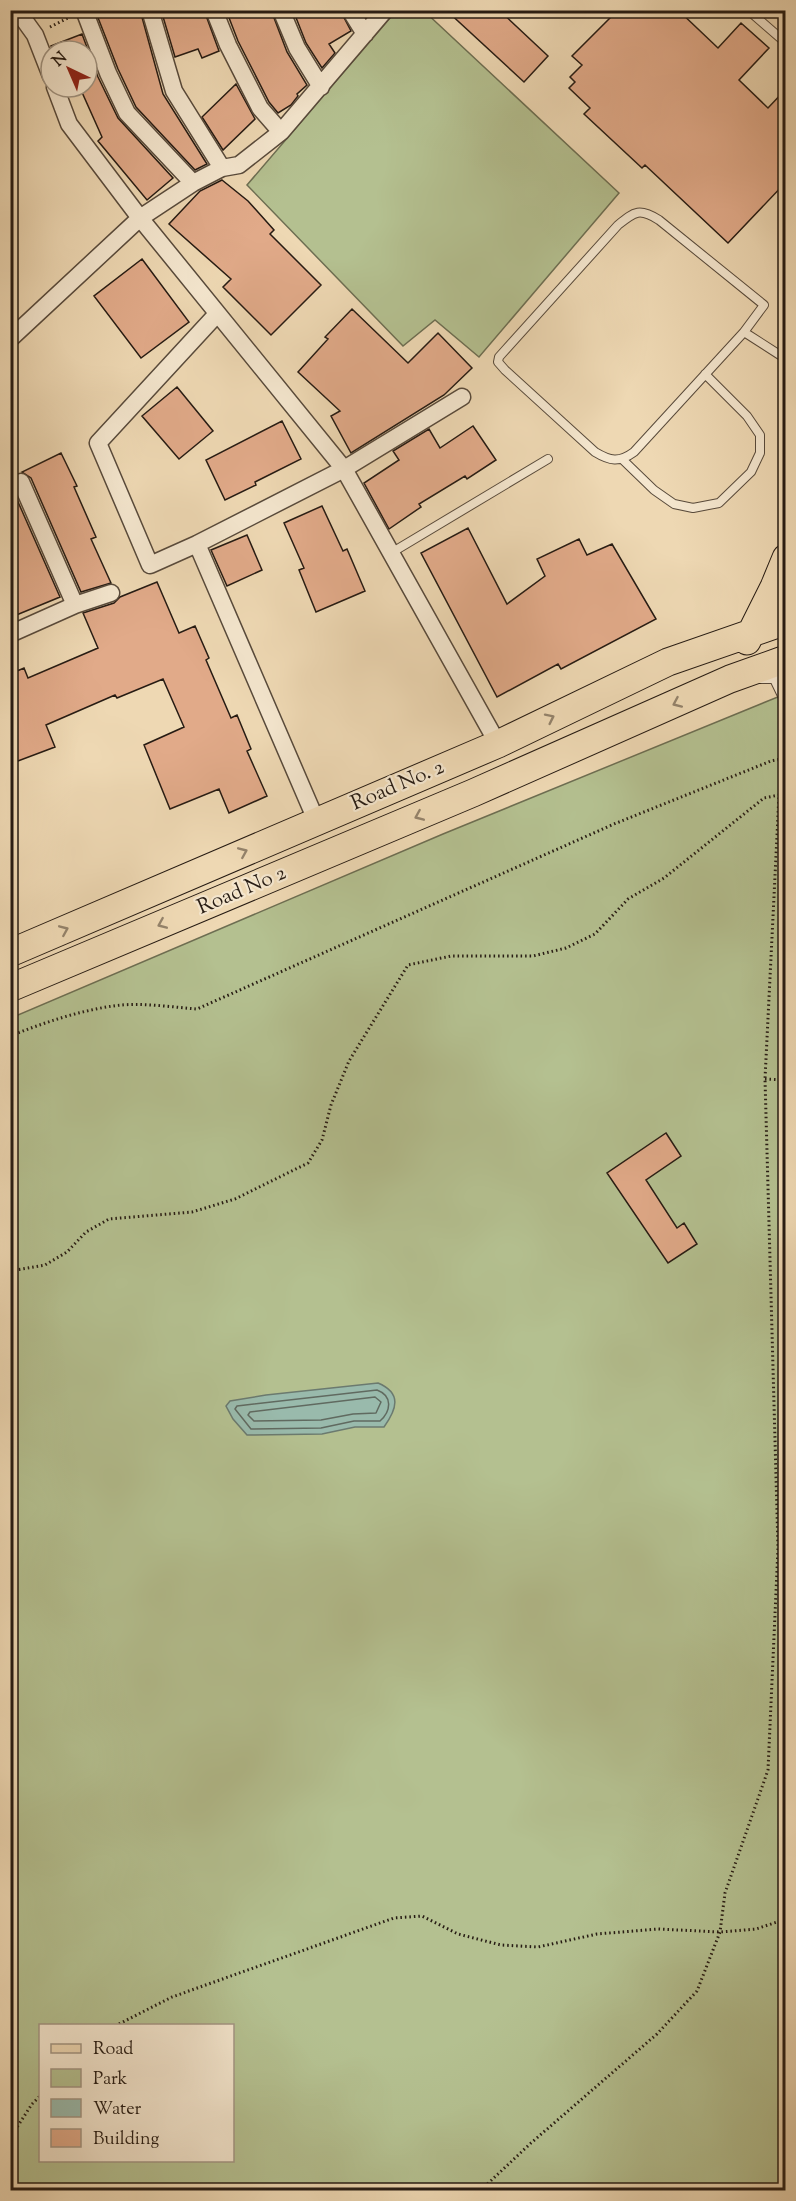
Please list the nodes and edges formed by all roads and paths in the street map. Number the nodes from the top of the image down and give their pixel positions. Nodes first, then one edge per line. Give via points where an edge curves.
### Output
1 (17, 10) edge
2 (150, 10) edge
3 (214, 10) edge
4 (281, 10) edge
5 (350, 10) edge
6 (386, 10) edge
7 (748, 10) edge
8 (79, 13) edge
9 (365, 34) junction
10 (35, 35) junction
11 (786, 44) edge
12 (39, 45) edge
13 (321, 87) junction
14 (60, 99) edge
15 (281, 132) junction
16 (222, 168) junction
17 (194, 183) junction
18 (140, 218) junction
19 (217, 314) junction
20 (744, 332) junction
21 (10, 339) edge
22 (786, 359) edge
23 (705, 374) junction
24 (462, 397) dead end
25 (548, 459) dead end
26 (623, 460) junction
27 (344, 469) junction
28 (21, 482) dead end
29 (197, 544) junction
30 (391, 553) junction
31 (786, 558) edge
32 (774, 587) junction
33 (111, 593) dead end
34 (75, 605) junction
35 (786, 621) edge
36 (750, 633) junction
37 (10, 634) edge
38 (668, 662) junction
39 (782, 664) edge
40 (730, 679) junction
41 (786, 704) edge
42 (498, 744) junction
43 (786, 758) edge
44 (786, 791) edge
45 (779, 795) junction
46 (316, 820) junction
47 (10, 953) edge
48 (10, 988) edge
49 (10, 1036) edge
50 (765, 1079) junction
51 (786, 1080) edge
52 (10, 1271) edge
53 (786, 1919) edge
54 (720, 1932) junction
55 (117, 2024) edge
56 (39, 2097) edge
57 (10, 2138) edge
58 (481, 2190) edge

1 - 10 street
2 - 16 street via 174,91
3 - 15 street via 260,108
4 - 13 street via 297,48
5 - 9 street
6 - 9 street
7 - 11 lane
8 - 10 path
8 - 17 street via 127,113
9 - 13 street
10 - 12 street
13 - 15 street
14 - 18 street via 69,124
15 - 16 street via 239,165
16 - 17 street
17 - 18 street
18 - 19 street
18 - 21 street
19 - 27 street
19 - 29 street via 98,443 150,565
20 - 22 lane
20 - 23 lane
20 - 26 lane via 764,304 646,212 636,212 618,225 498,362 595,452 607,459
23 - 26 lane
23 - 26 lane via 747,416 760,435 760,453 750,472 719,503 693,508 674,504
24 - 27 street
25 - 30 lane
27 - 29 street
27 - 30 street
28 - 34 street
29 - 46 street
30 - 42 street
31 - 32 main road
32 - 36 main road
32 - 38 main road via 740,618
33 - 34 street
34 - 37 street
35 - 36 main road, Road No. 2
36 - 38 main road, Road No. 2
36 - 40 main road
42 -> 38 main road, Road No. 2
39 - 40 main road
39 - 41 lane
40 -> 48 main road, Road No 2 via 473,793
42 - 46 main road, Road No. 2
43 - 49 path via 614,824 196,1009 114,1006
44 - 45 path
45 - 50 path
45 - 52 path via 764,798 663,878 628,899 595,934 566,948 533,956 451,956 408,965 349,1061 322,1140 308,1163 235,1199 203,1209 109,1219 45,1265
47 -> 46 main road, Road No. 2
50 - 51 path
50 - 54 path via 778,1548 768,1770 725,1893
53 - 54 path via 756,1929
54 - 55 path via 658,1929 597,1934 538,1947 501,1945 458,1934 422,1916 394,1917 172,1996
54 - 58 path via 698,1991 657,2034
56 - 57 path

